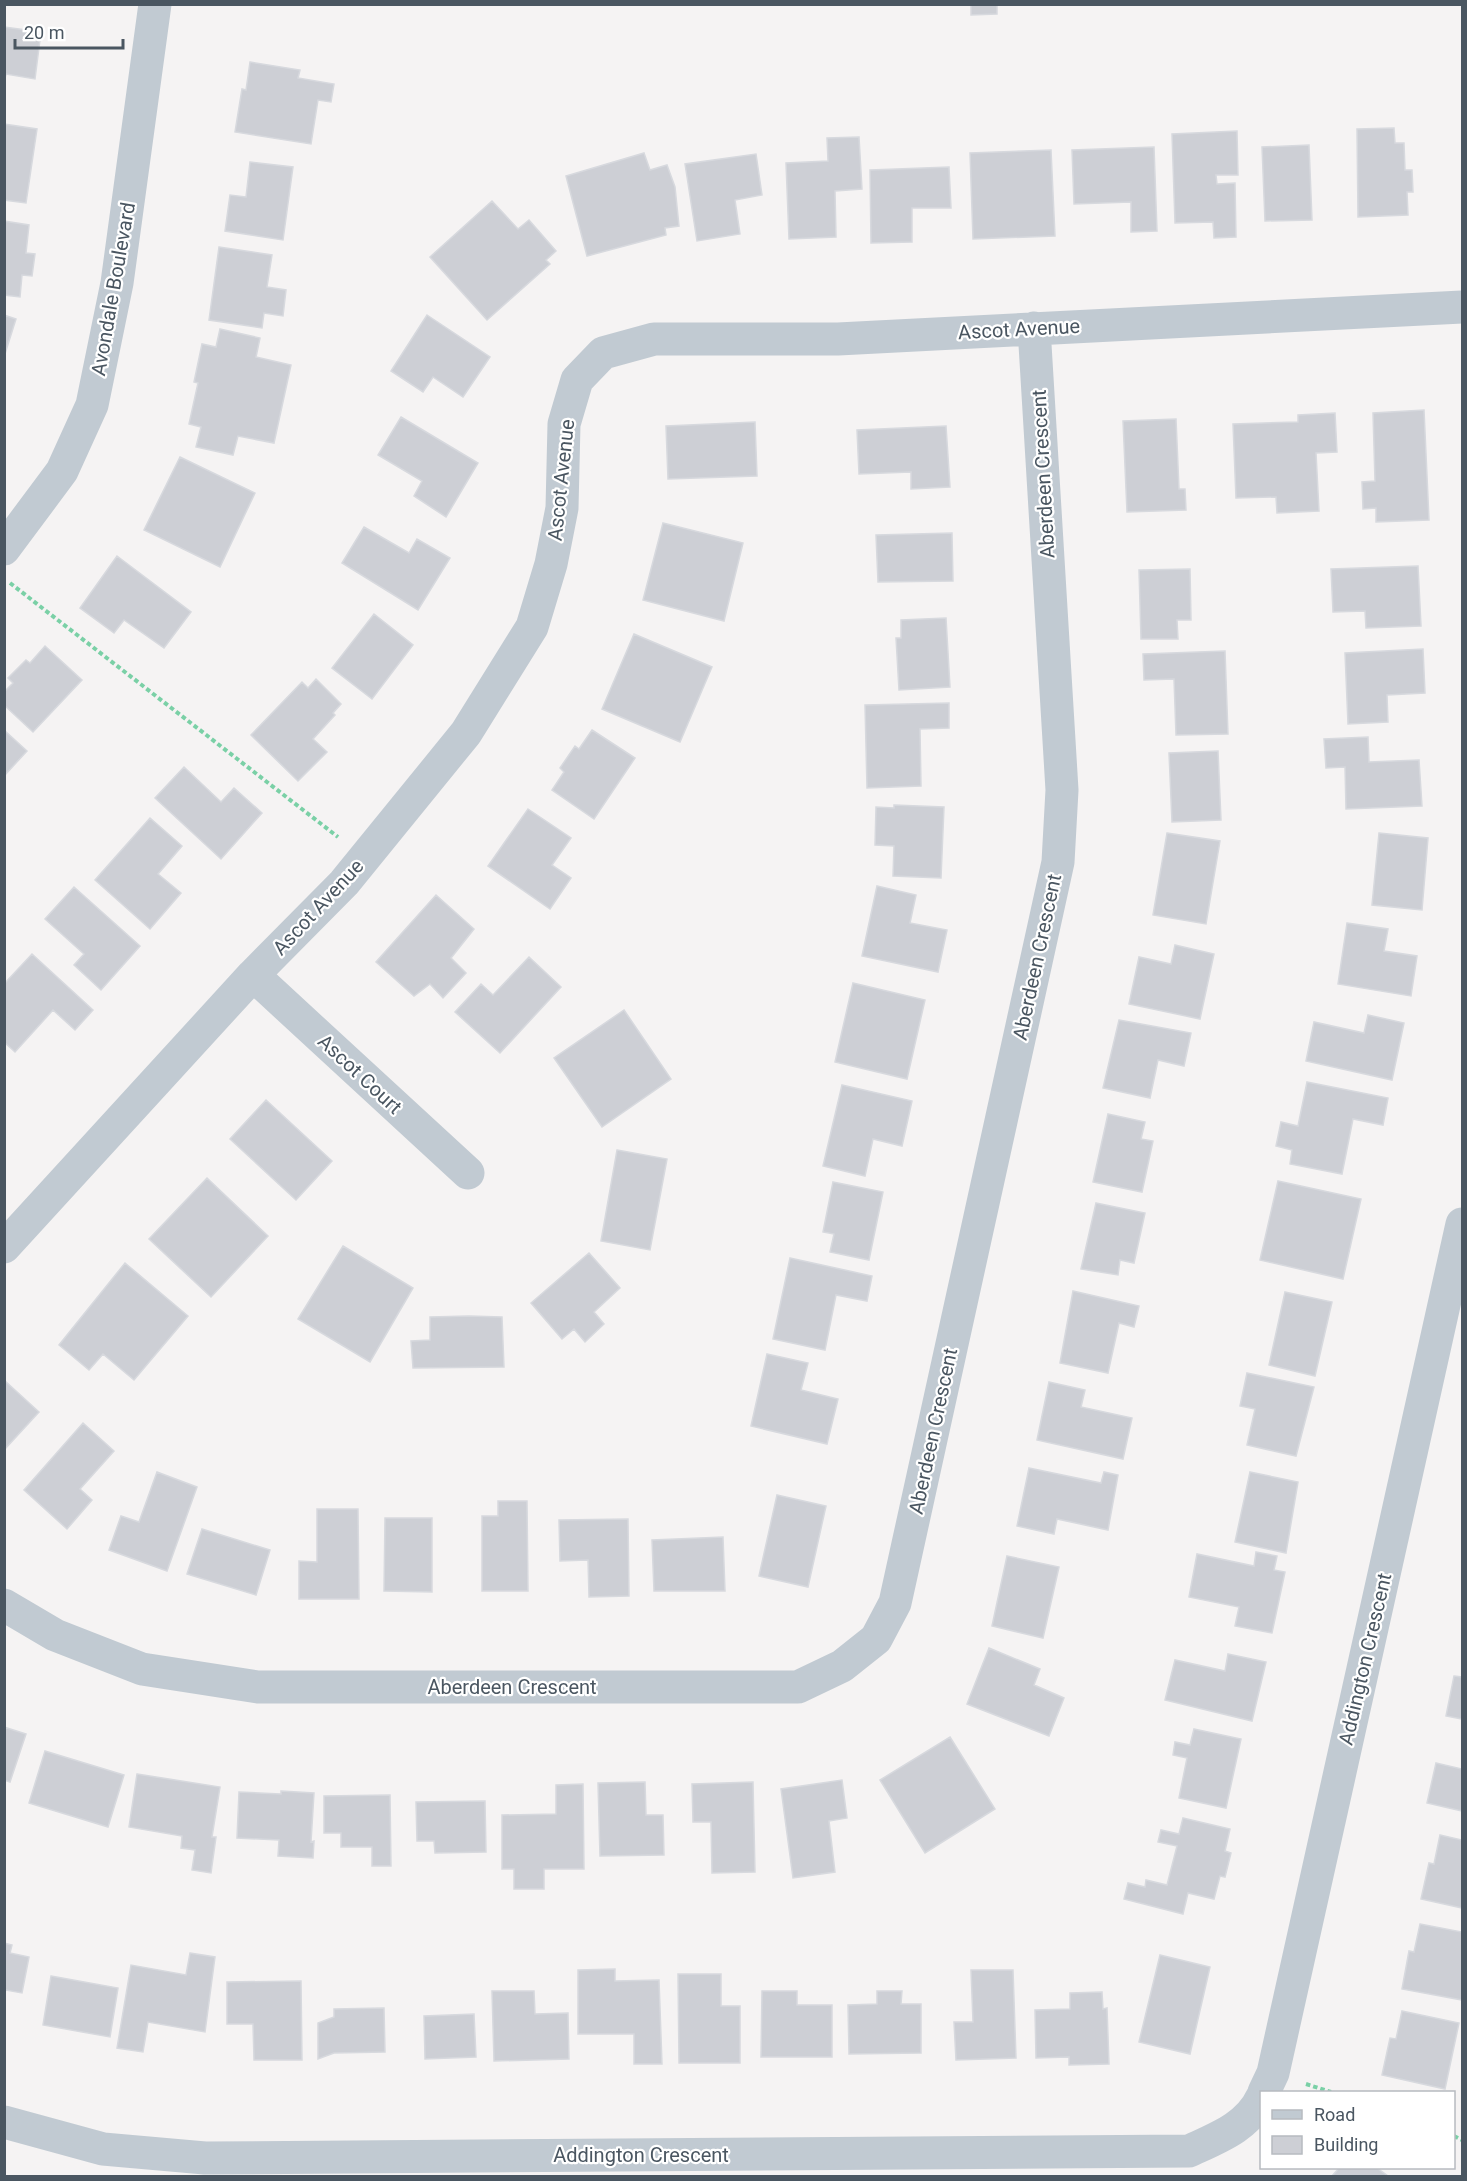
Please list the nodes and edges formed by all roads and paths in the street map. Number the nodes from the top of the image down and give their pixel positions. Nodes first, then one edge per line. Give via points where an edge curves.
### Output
1 (155, 4) edge
2 (1462, 307) edge
3 (1034, 328) junction
4 (4, 549) edge
5 (4, 579) edge
6 (365, 858) junction
7 (253, 975) junction
8 (468, 1173) dead end
9 (1461, 1237) edge
10 (4, 1247) edge
11 (4, 1605) edge
12 (1264, 2091) edge
13 (1260, 2101) edge
14 (4, 2122) edge

1 - 4 street, Avondale Boulevard via 117,283 92,405 62,471
2 - 3 street, Ascot Avenue
3 - 6 street, Ascot Avenue via 838,339 654,339 603,353 577,380 564,424 562,508 551,564 532,627 466,733
3 - 11 street, Aberdeen Crescent via 1062,790 1058,862 895,1603 876,1639 842,1666 798,1687 258,1687 142,1669 55,1635
5 - 6 path
6 - 7 street, Ascot Avenue
7 - 8 street, Ascot Court
7 - 10 street, Ascot Avenue
9 - 12 street, Addington Crescent via 1273,2073
13 - 14 street, Addington Crescent via 1254,2113 1229,2132 1189,2151 205,2158 103,2149

